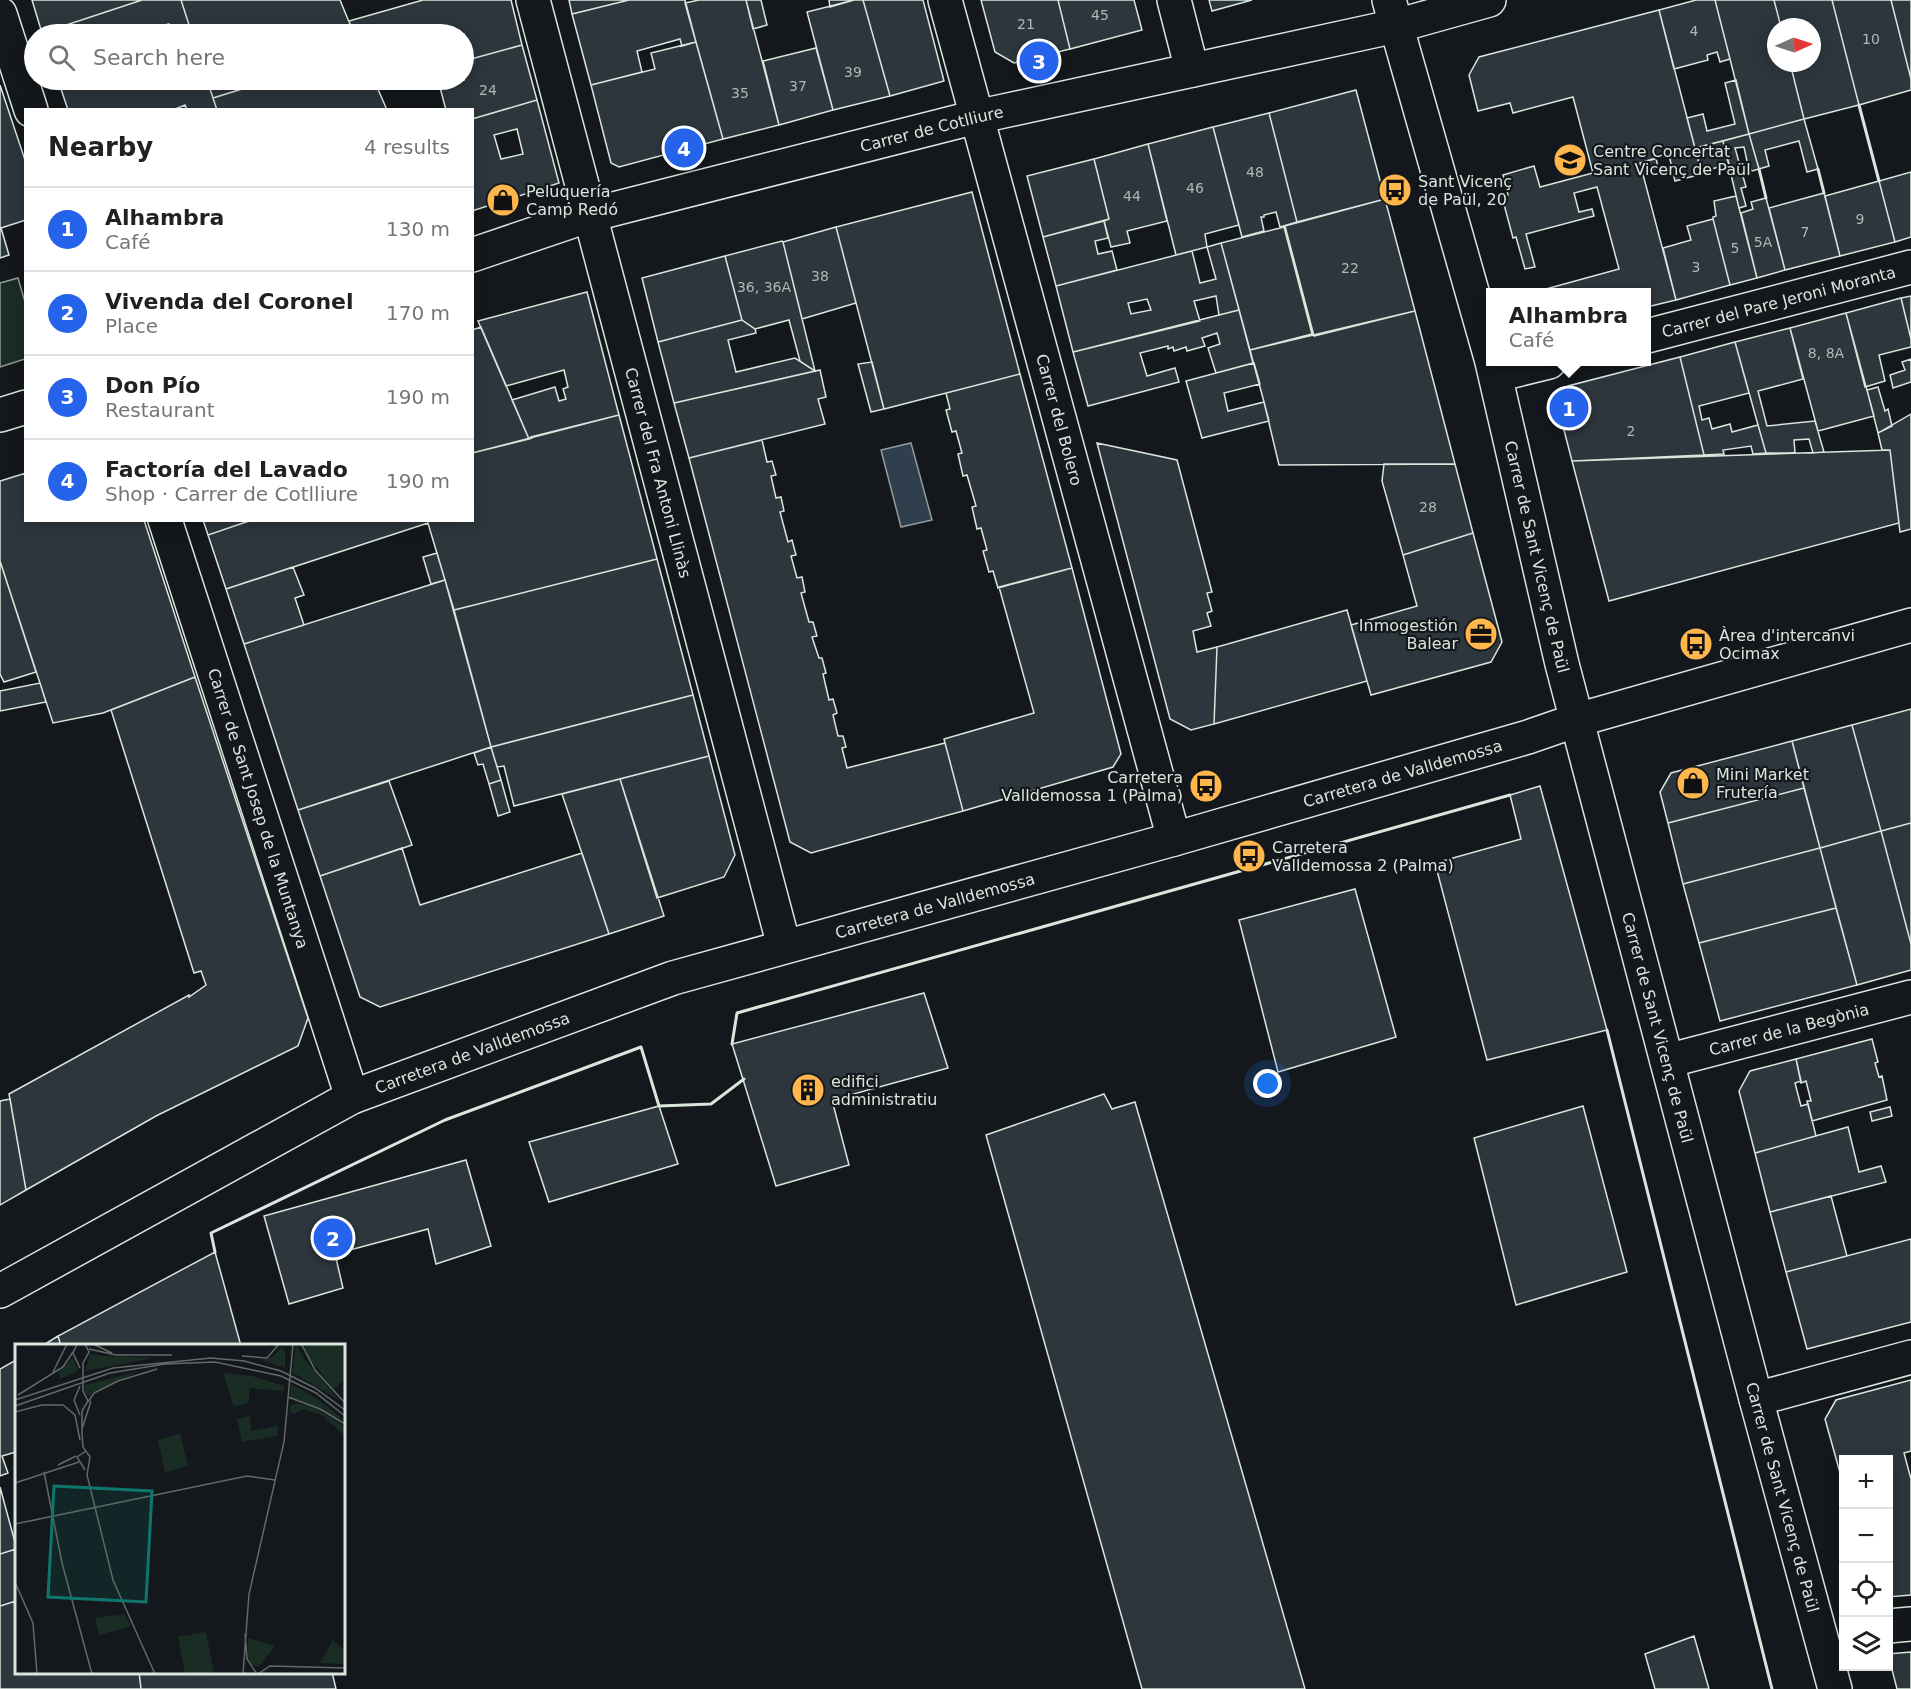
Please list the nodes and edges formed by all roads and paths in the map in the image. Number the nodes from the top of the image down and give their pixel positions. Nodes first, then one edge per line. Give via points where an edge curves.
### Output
1 (533, 0) edge
2 (945, 0) edge
3 (1174, 0) edge
4 (1489, 0) edge
5 (1392, 13) edge
6 (0, 14) edge
7 (1192, 69) junction
8 (24, 88) edge
9 (25, 90) edge
10 (30, 108) edge
11 (976, 117) junction
12 (590, 215) junction
13 (474, 254) edge
14 (1911, 267) edge
15 (1651, 335) edge
16 (1486, 341) edge
17 (1493, 366) edge
18 (24, 408) edge
19 (0, 415) edge
20 (166, 522) edge
21 (1911, 625) edge
22 (1577, 720) junction
23 (1174, 839) junction
24 (784, 946) junction
25 (1911, 997) edge
26 (1667, 1061) junction
27 (352, 1097) junction
28 (0, 1291) edge
29 (1911, 1357) edge
30 (1756, 1399) junction
31 (1911, 1624) edge
32 (1893, 1626) edge
33 (1832, 1631) edge
34 (1835, 1689) edge

1 - 12 street, Carrer del Fra Antoni Llinàs
2 - 11 street, Carrer del Bolero
3 - 7 street
4 - 5 street, Carrer de Cotlliure
5 - 7 street, Carrer de Cotlliure
5 - 16 street, Carrer de Sant Vicenç de Paül
6 - 8 street
7 - 11 street, Carrer de Cotlliure
9 - 10 street
11 - 12 street, Carrer de Cotlliure
11 - 23 street, Carrer del Bolero
12 - 13 street, Carrer de Cotlliure
12 - 24 street, Carrer del Fra Antoni Llinàs
14 - 15 street, Carrer del Pare Jeroni Moranta
17 - 22 street, Carrer de Sant Vicenç de Paül
18 - 19 street
20 - 27 street, Carrer de Sant Josep de la Muntanya
21 - 22 street, Carretera de Valldemossa
22 - 23 street, Carretera de Valldemossa
22 - 26 street, Carrer de Sant Vicenç de Paül
23 - 24 street, Carretera de Valldemossa
24 - 27 street, Carretera de Valldemossa via 673,978
25 - 26 street, Carrer de la Begònia
26 - 30 street, Carrer de Sant Vicenç de Paül
27 - 28 street, Carretera de Valldemossa
29 - 30 street
30 - 33 street, Carrer de Sant Vicenç de Paül
31 - 32 street
33 - 34 street, Carrer de Sant Vicenç de Paül

